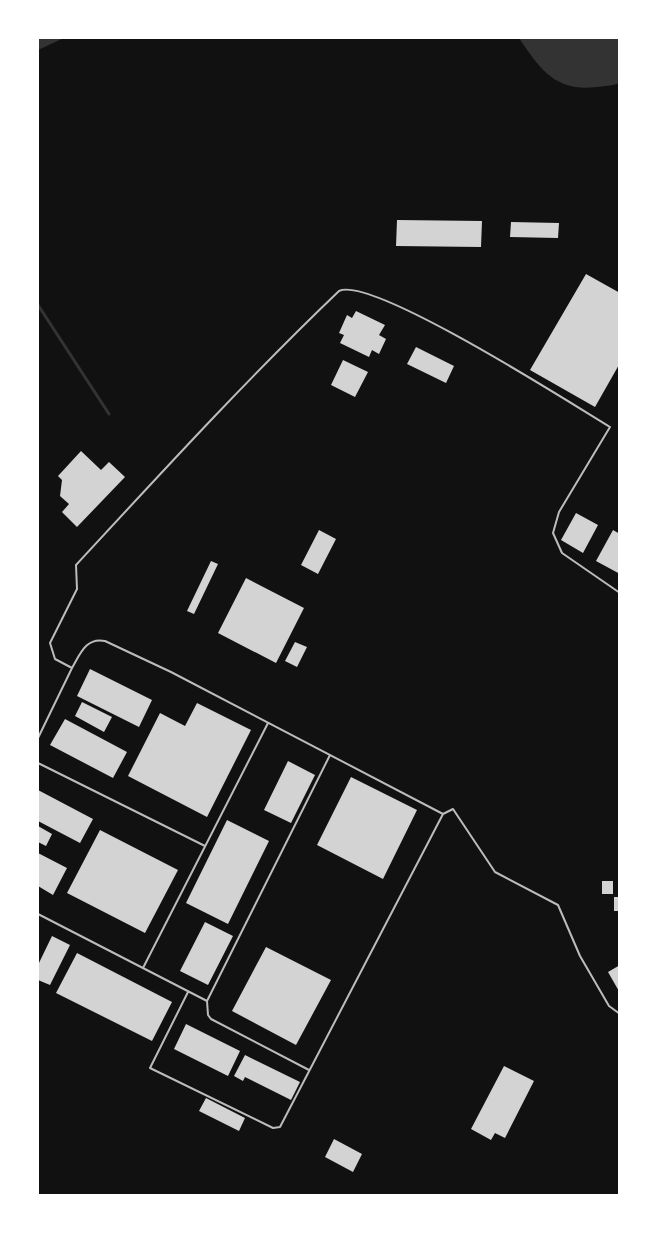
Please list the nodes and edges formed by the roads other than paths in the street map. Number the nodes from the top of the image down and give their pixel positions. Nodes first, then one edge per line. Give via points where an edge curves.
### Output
1 (620, 593) edge
2 (72, 668) junction
3 (268, 723) junction
4 (38, 738) edge
5 (330, 755) junction
6 (38, 763) edge
7 (443, 814) junction
8 (205, 846) junction
9 (38, 914) edge
10 (142, 970) junction
11 (188, 992) junction
12 (207, 1001) junction
13 (620, 1014) edge
14 (310, 1070) junction

1 - 2 lane via 562,553 553,533 559,512 610,427 478,346 357,289 346,288 230,399 76,565 77,589 50,643 55,658
2 - 3 lane via 88,643 102,640
2 - 4 lane
3 - 5 lane
3 - 8 lane
5 - 7 lane
5 - 12 lane
6 - 8 lane
7 - 13 lane via 453,809 495,872 558,906 580,956 609,1006
7 - 14 lane
8 - 10 lane
9 - 10 lane
10 - 11 lane
11 - 12 lane
11 - 14 lane via 150,1068 276,1128 284,1122
12 - 14 lane via 211,1019

